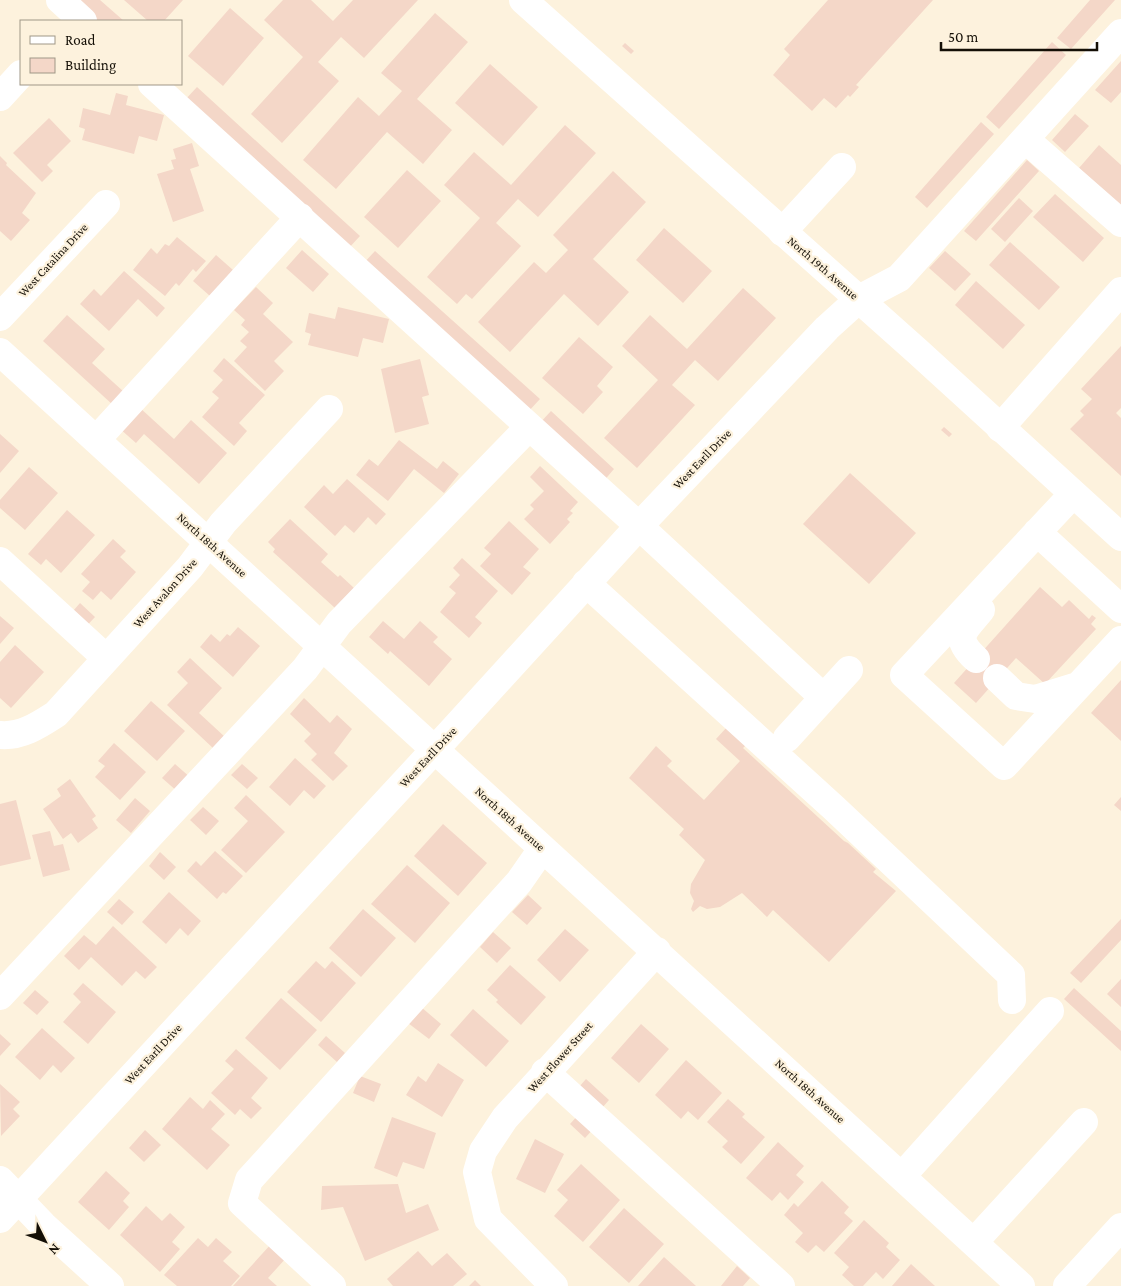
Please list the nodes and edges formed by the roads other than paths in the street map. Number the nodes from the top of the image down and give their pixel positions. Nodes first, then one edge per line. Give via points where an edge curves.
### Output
1 (523, 0) edge
2 (1121, 33) edge
3 (20, 75) edge
4 (153, 85) edge
5 (0, 97) edge
6 (1025, 139) junction
7 (842, 167) dead end
8 (106, 204) dead end
9 (300, 217) junction
10 (1121, 223) edge
11 (782, 232) junction
12 (1121, 291) edge
13 (859, 299) junction
14 (0, 316) edge
15 (0, 352) edge
16 (329, 409) dead end
17 (529, 427) junction
18 (1000, 428) junction
19 (96, 440) junction
20 (1073, 494) junction
21 (639, 526) junction
22 (1037, 532) junction
23 (1121, 537) edge
24 (208, 542) junction
25 (0, 561) edge
26 (998, 573) junction
27 (586, 583) junction
28 (1121, 609) edge
29 (1121, 640) edge
30 (322, 646) junction
31 (106, 658) junction
32 (976, 659) dead end
33 (849, 670) dead end
34 (998, 678) dead end
35 (1080, 685) junction
36 (823, 697) junction
37 (4, 736) edge
38 (786, 738) dead end
39 (436, 749) junction
40 (542, 849) junction
41 (657, 951) junction
42 (4, 983) edge
43 (1012, 1000) dead end
44 (1050, 1011) dead end
45 (545, 1072) junction
46 (1084, 1122) dead end
47 (902, 1176) junction
48 (6, 1199) edge
49 (1121, 1227) edge
50 (974, 1242) junction
51 (110, 1286) edge
52 (332, 1286) edge
53 (554, 1286) edge
54 (781, 1286) edge
55 (1021, 1286) edge
56 (1067, 1286) edge

1 - 11 street, North 19th Avenue
2 - 6 street, West Earll Drive
3 - 5 street
4 - 9 street
6 - 10 street
6 - 13 street, West Earll Drive via 899,278
7 - 11 street
8 - 14 street, West Catalina Drive
9 - 17 street
9 - 19 street
11 - 13 street, North 19th Avenue
12 - 18 street
13 - 18 street, North 19th Avenue
13 - 21 street, West Earll Drive via 827,328
15 - 19 street, North 18th Avenue
16 - 24 street, West Avalon Drive
17 - 21 street
17 - 30 street via 339,623
18 - 20 street, North 19th Avenue
19 - 24 street, North 18th Avenue
20 - 22 street
20 - 23 street, North 19th Avenue
21 - 27 street, West Earll Drive
21 - 36 street
22 - 26 street
22 - 28 street
24 - 30 street, North 18th Avenue
24 - 31 street, West Avalon Drive via 190,567
25 - 31 street
26 - 32 street via 1000,588 962,632 963,646
26 - 35 street via 904,675 1004,766
27 - 39 street, West Earll Drive
27 - 43 street via 834,808 1011,975
29 - 35 street
30 - 39 street, North 18th Avenue
30 - 42 street via 305,669
31 - 37 street, West Avalon Drive via 56,714 33,729
33 - 36 street
34 - 35 street via 1016,696 1035,699
36 - 38 street
39 - 40 street, North 18th Avenue
39 - 48 street, West Earll Drive
40 - 41 street, North 18th Avenue
40 - 52 street via 519,882 249,1180 242,1203
41 - 45 street, West Flower Street
41 - 47 street, North 18th Avenue
44 - 47 street
45 - 53 street, West Flower Street via 505,1118 483,1151 477,1172 488,1219
45 - 54 street
46 - 50 street
47 - 50 street, North 18th Avenue
48 - 51 street
49 - 56 street
50 - 55 street, North 18th Avenue

